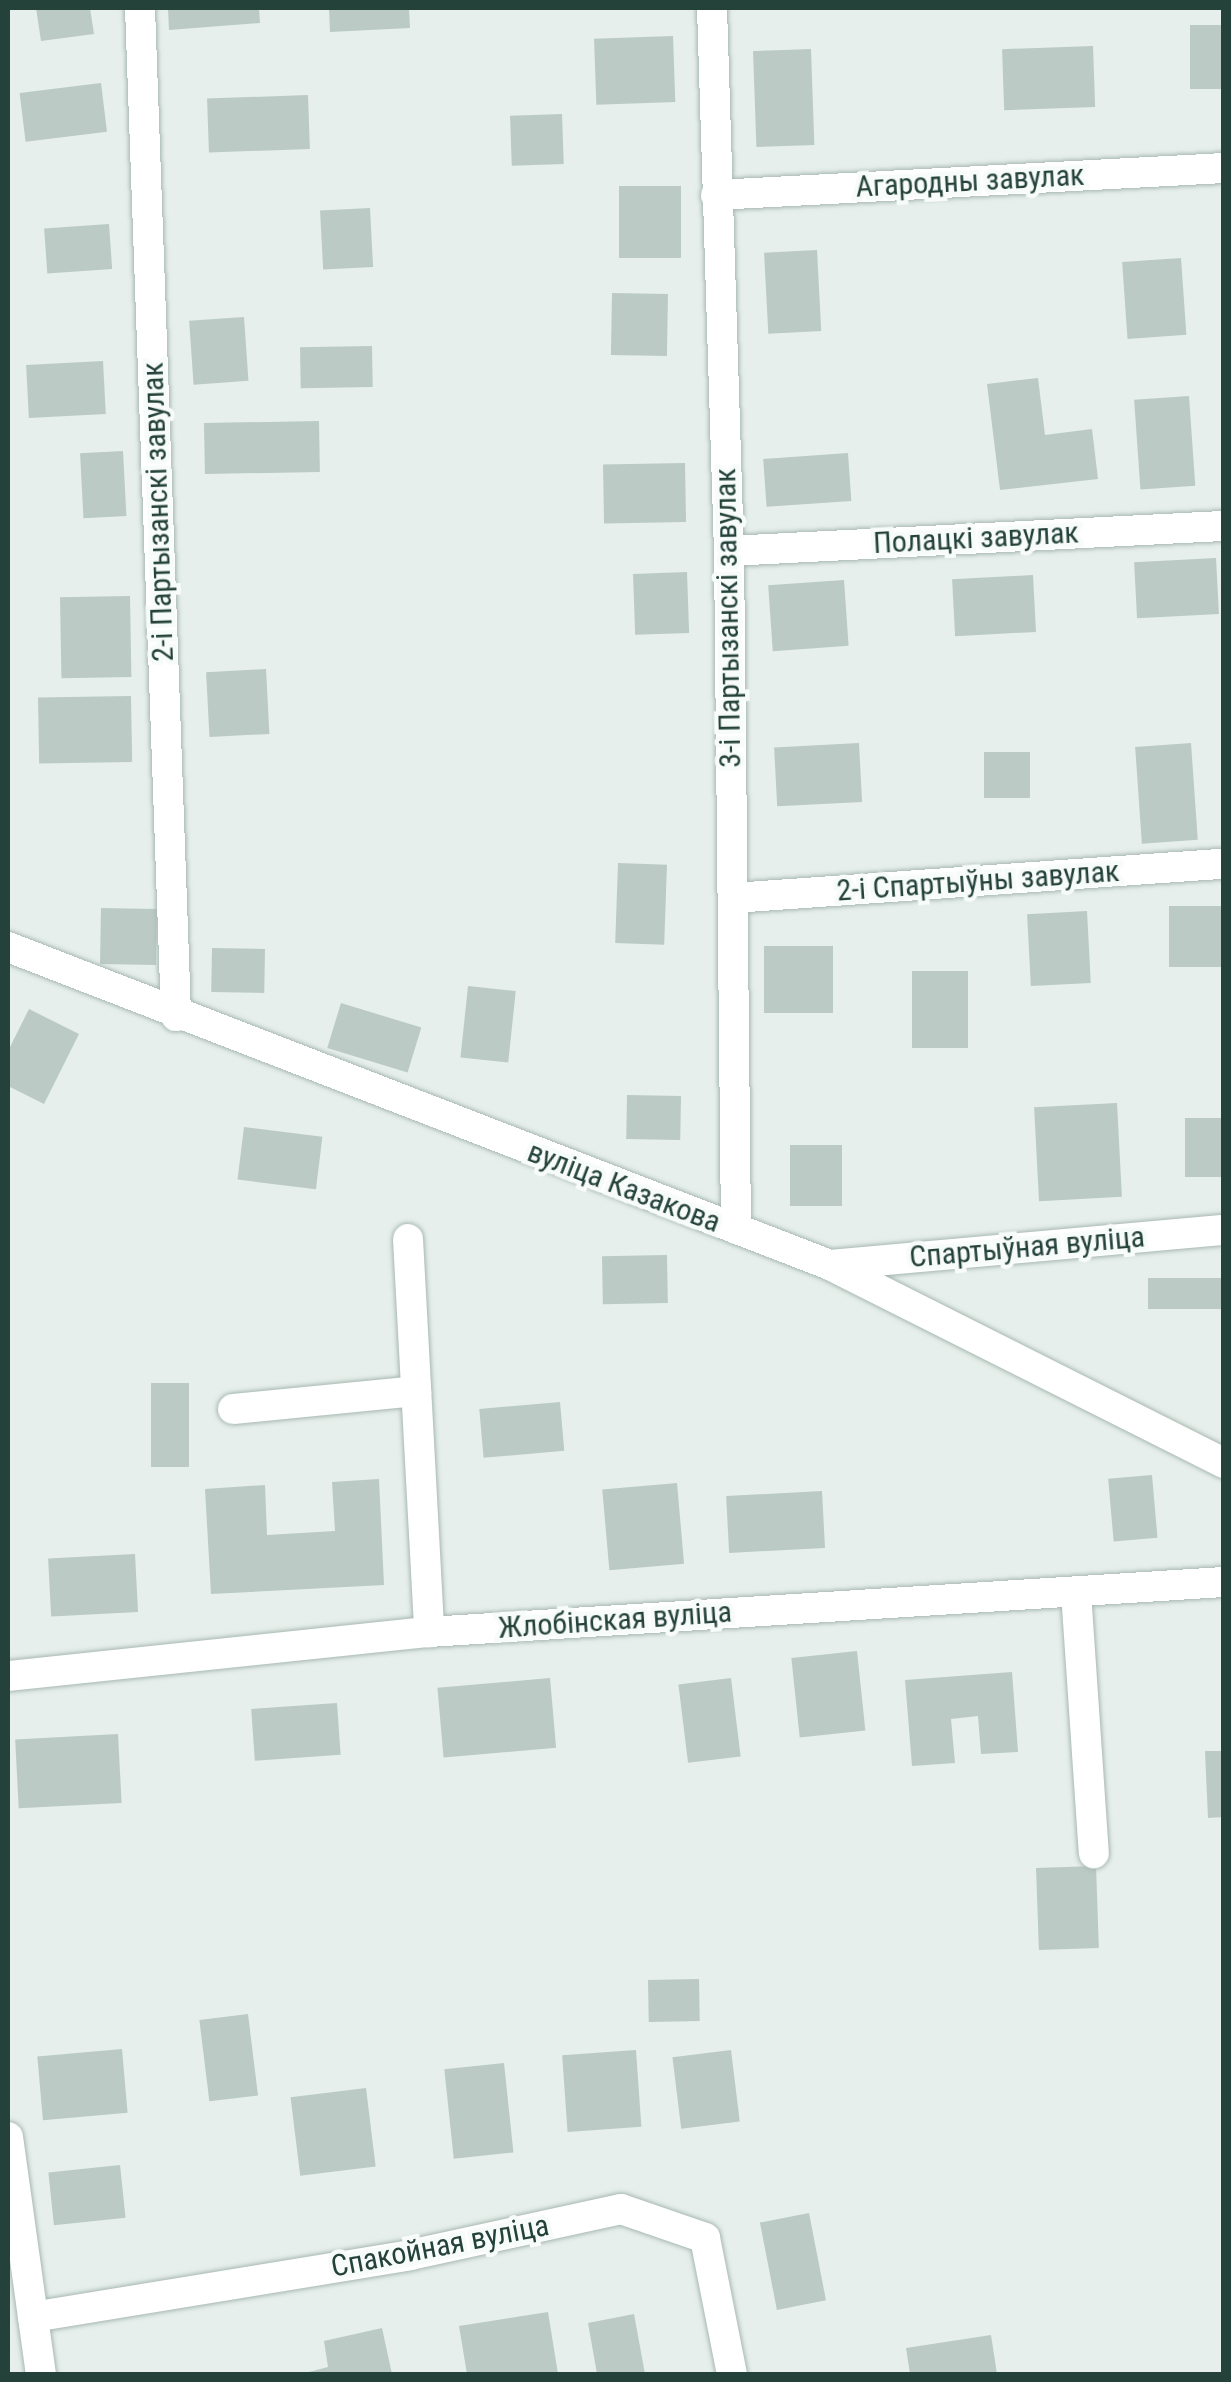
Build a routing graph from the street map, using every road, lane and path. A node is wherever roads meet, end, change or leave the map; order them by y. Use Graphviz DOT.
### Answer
graph roads {
  1 [pos="140,8"];
  2 [pos="712,8"];
  3 [pos="1224,168"];
  4 [pos="716,194"];
  5 [pos="1224,526"];
  6 [pos="729,551"];
  7 [pos="1224,864"];
  8 [pos="733,898"];
  9 [pos="8,947"];
  10 [pos="176,1016"];
  11 [pos="736,1229"];
  12 [pos="1224,1230"];
  13 [pos="408,1239"];
  14 [pos="830,1264"];
  15 [pos="416,1391"];
  16 [pos="232,1409"];
  17 [pos="1224,1463"];
  18 [pos="1224,1582"];
  19 [pos="1076,1592"];
  20 [pos="430,1632"];
  21 [pos="8,1676"];
  22 [pos="1094,1852"];
  23 [pos="8,2138"];
  24 [pos="33,2317"];
  25 [pos="42,2374"];
  26 [pos="732,2374"];
  1 -- 10 [label="street, 2-і Партызанскі завулак"];
  2 -- 4 [label="street, 3-і Партызанскі завулак"];
  3 -- 4 [label="street, Агародны завулак"];
  4 -- 6 [label="street, 3-і Партызанскі завулак"];
  5 -- 6 [label="street, Полацкі завулак"];
  6 -- 8 [label="street, 3-і Партызанскі завулак"];
  7 -- 8 [label="street, 2-і Спартыўны завулак"];
  8 -- 11 [label="street, 3-і Партызанскі завулак"];
  9 -- 10 [label="street, вуліца Казакова"];
  10 -- 11 [label="street, вуліца Казакова"];
  11 -- 14 [label="street, вуліца Казакова"];
  12 -- 14 [label="street, Спартыўная вуліца"];
  13 -- 15 [label="street"];
  14 -- 17 [label="street, вуліца Казакова"];
  15 -- 16 [label="street"];
  15 -- 20 [label="street"];
  18 -- 19 [label="street, Жлобінская вуліца"];
  19 -- 20 [label="street, Жлобінская вуліца"];
  19 -- 22 [label="street"];
  20 -- 21 [label="street, Жлобінская вуліца"];
  23 -- 24 [label="street"];
  24 -- 25 [label="street"];
  24 -- 26 [label="street, Спакойная вуліца"];
}
